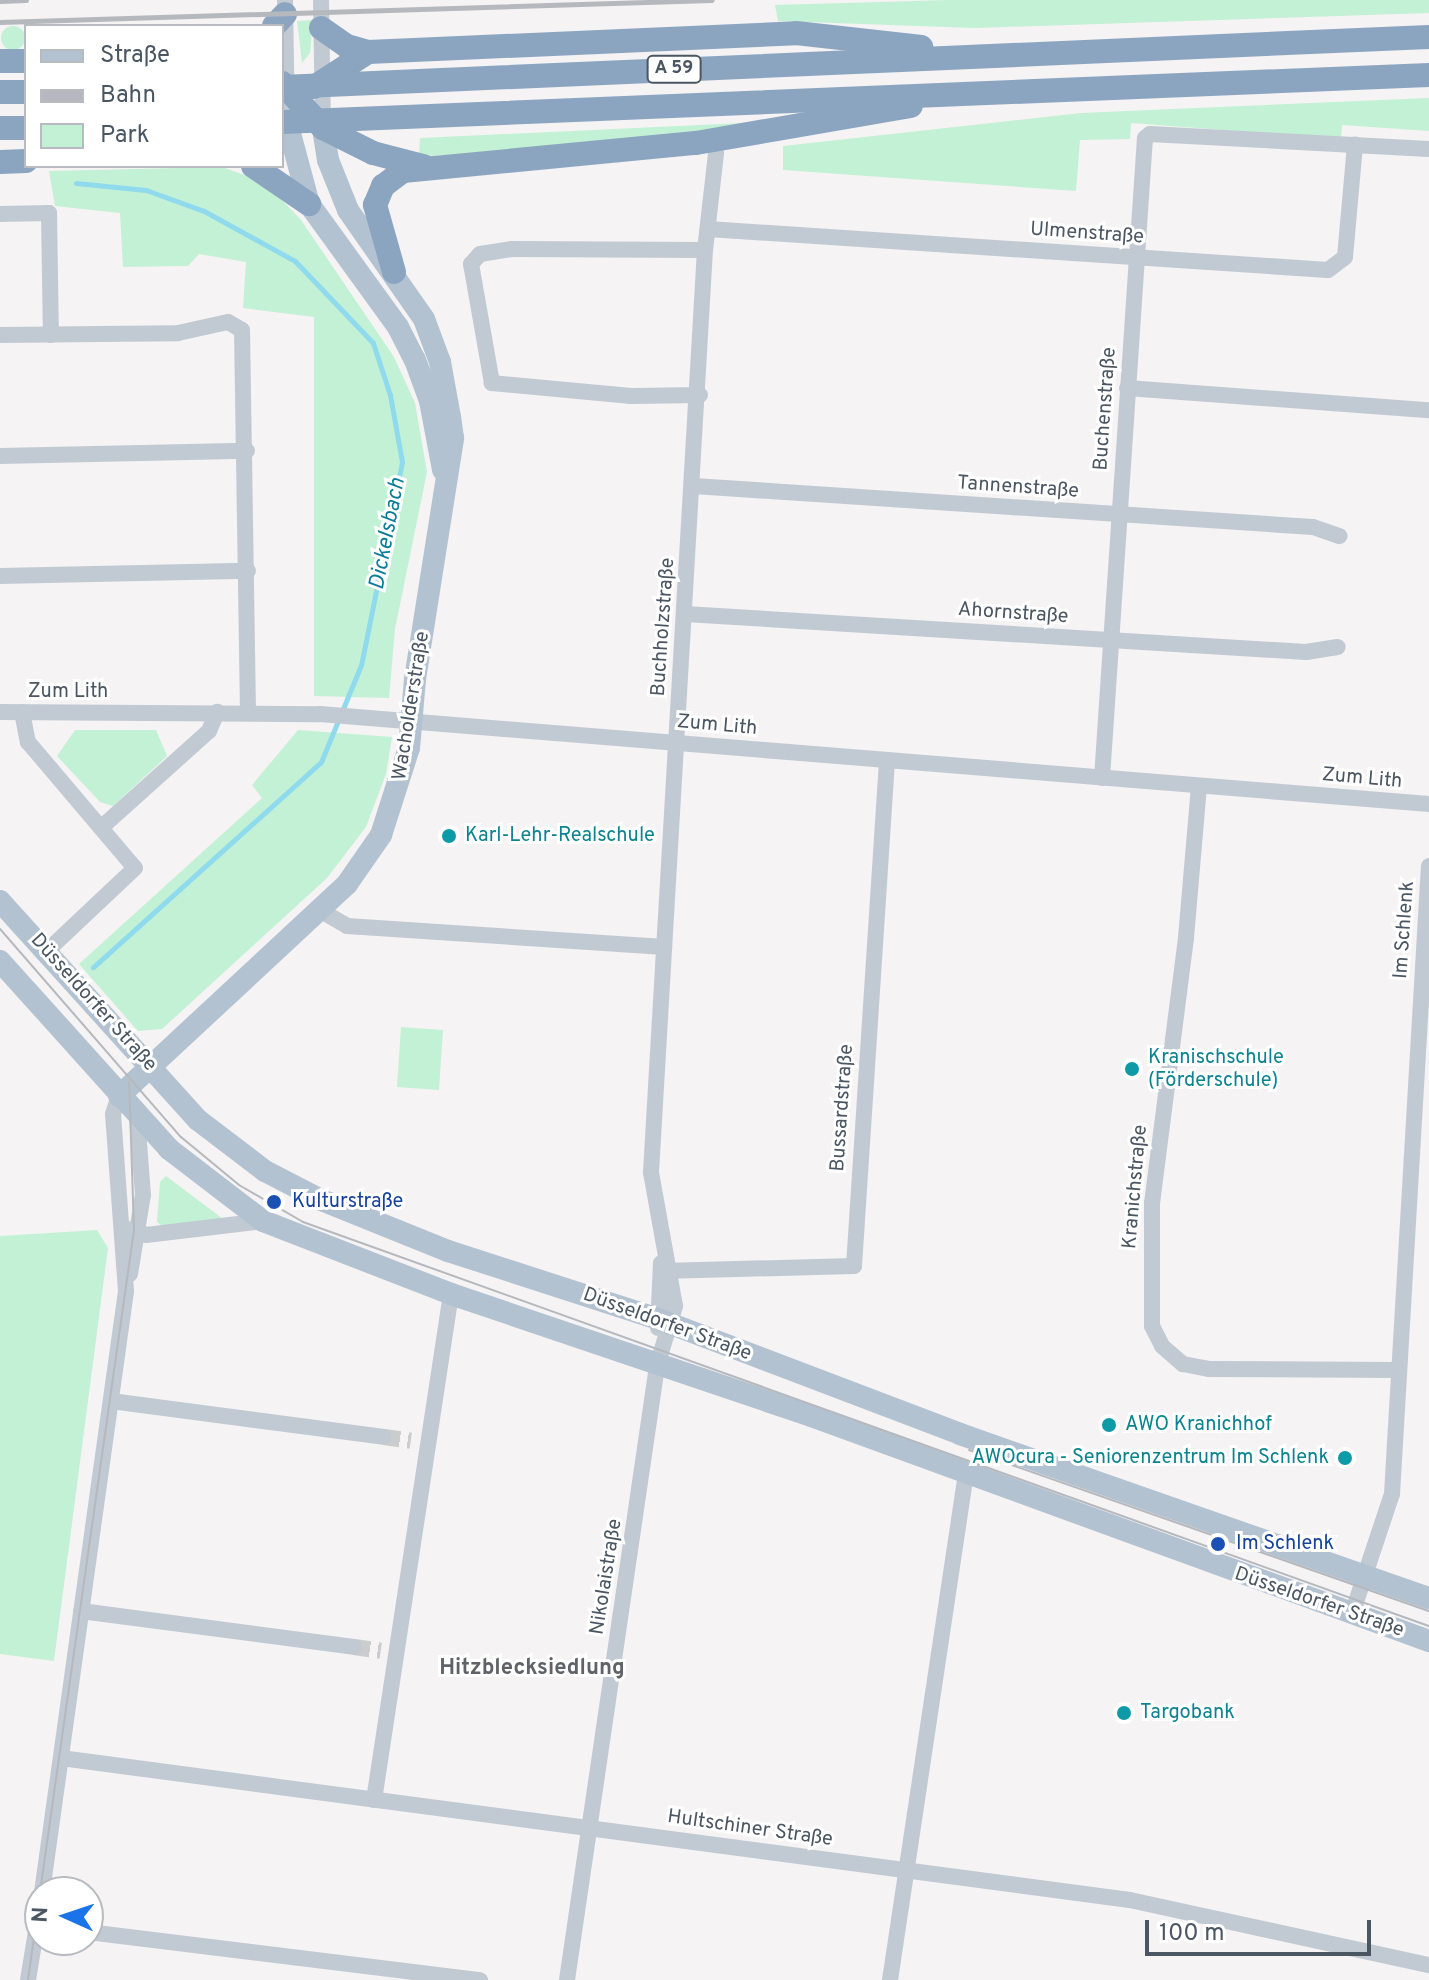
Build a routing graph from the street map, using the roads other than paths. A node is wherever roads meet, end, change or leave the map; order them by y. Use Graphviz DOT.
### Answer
graph roads {
  1 [pos="321,0"];
  2 [pos="321,28"];
  3 [pos="1429,37"];
  4 [pos="368,52"];
  5 [pos="959,55"];
  6 [pos="0,61"];
  7 [pos="24,61"];
  8 [pos="1429,75"];
  9 [pos="320,80"];
  10 [pos="284,84"];
  11 [pos="0,92"];
  12 [pos="24,92"];
  13 [pos="960,93"];
  14 [pos="284,95"];
  15 [pos="288,118"];
  16 [pos="0,128"];
  17 [pos="24,128"];
  18 [pos="323,128"];
  19 [pos="1355,144"];
  20 [pos="706,148"];
  21 [pos="1429,149"];
  22 [pos="24,161"];
  23 [pos="0,162"];
  24 [pos="426,166"];
  25 [pos="256,168"];
  26 [pos="309,204"];
  27 [pos="0,214"];
  28 [pos="708,229"];
  29 [pos="705,250"];
  30 [pos="1136,258"];
  31 [pos="394,272"];
  32 [pos="0,335"];
  33 [pos="51,335"];
  34 [pos="1127,388"];
  35 [pos="700,395"];
  36 [pos="1429,410"];
  37 [pos="247,451"];
  38 [pos="0,456"];
  39 [pos="446,486"];
  40 [pos="694,486"];
  41 [pos="1119,514"];
  42 [pos="1339,536"];
  43 [pos="248,571"];
  44 [pos="0,576"];
  45 [pos="685,614"];
  46 [pos="1111,640"];
  47 [pos="1338,647"];
  48 [pos="248,711"];
  49 [pos="0,712"];
  50 [pos="22,712"];
  51 [pos="217,712"];
  52 [pos="412,721"];
  53 [pos="676,742"];
  54 [pos="887,761"];
  55 [pos="1102,778"];
  56 [pos="1199,786"];
  57 [pos="1429,804"];
  58 [pos="103,826"];
  59 [pos="1429,866"];
  60 [pos="0,901"];
  61 [pos="323,912"];
  62 [pos="664,947"];
  63 [pos="47,951"];
  64 [pos="0,961"];
  65 [pos="151,1067"];
  66 [pos="119,1096"];
  67 [pos="137,1117"];
  68 [pos="121,1220"];
  69 [pos="263,1221"];
  70 [pos="140,1235"];
  71 [pos="666,1270"];
  72 [pos="126,1286"];
  73 [pos="451,1294"];
  74 [pos="666,1322"];
  75 [pos="657,1366"];
  76 [pos="1399,1370"];
  77 [pos="111,1401"];
  78 [pos="384,1437"];
  79 [pos="411,1441"];
  80 [pos="430,1443"];
  81 [pos="966,1473"];
  82 [pos="1367,1574"];
  83 [pos="1429,1598"];
  84 [pos="81,1611"];
  85 [pos="1352,1614"];
  86 [pos="1429,1641"];
  87 [pos="354,1647"];
  88 [pos="61,1758"];
  89 [pos="374,1800"];
  90 [pos="589,1827"];
  91 [pos="904,1870"];
  92 [pos="44,1876"];
  93 [pos="104,1934"];
  94 [pos="33,1956"];
  95 [pos="1429,1965"];
  96 [pos="28,1980"];
  97 [pos="480,1980"];
  98 [pos="567,1980"];
  99 [pos="890,1980"];
  1 -- 2 [label="street, Wacholderstraße"];
  2 -- 4 [label="highway"];
  2 -- 9 [label="street, Wacholderstraße"];
  3 -- 5 [label="highway, A 59"];
  4 -- 5 [label="highway"];
  4 -- 9 [label="highway"];
  5 -- 10 [label="highway, A 59"];
  6 -- 7 [label="highway"];
  8 -- 13 [label="highway, A 59"];
  9 -- 15 [label="highway"];
  9 -- 18 [label="street, Wacholderstraße"];
  11 -- 12 [label="highway"];
  13 -- 15 [label="highway, A 59"];
  13 -- 20 [label="highway, A 59"];
  14 -- 15 [label="highway"];
  15 -- 18 [label="highway"];
  15 -- 26 [label="main road, Wacholderstraße"];
  16 -- 17 [label="highway"];
  18 -- 24 [label="highway"];
  18 -- 31 [label="main road, Wacholderstraße"];
  19 -- 21 [label="street"];
  19 -- 30 [label="street, Ulmenstraße"];
  19 -- 30 [label="street, Buchenstraße"];
  20 -- 24 [label="highway"];
  20 -- 28 [label="street, Buchholzstraße"];
  22 -- 23 [label="highway"];
  24 -- 31 [label="highway"];
  25 -- 26 [label="highway"];
  26 -- 39 [label="main road, Wacholderstraße"];
  27 -- 33 [label="street"];
  28 -- 29 [label="street, Buchholzstraße"];
  28 -- 30 [label="street, Ulmenstraße"];
  29 -- 35 [label="street, Buchholzstraße"];
  29 -- 35 [label="street"];
  30 -- 34 [label="street, Buchenstraße"];
  31 -- 39 [label="main road, Wacholderstraße"];
  32 -- 33 [label="street"];
  33 -- 37 [label="street"];
  34 -- 36 [label="street"];
  34 -- 41 [label="street, Buchenstraße"];
  35 -- 40 [label="street, Buchholzstraße"];
  37 -- 38 [label="street"];
  37 -- 43 [label="street"];
  39 -- 52 [label="main road, Wacholderstraße"];
  40 -- 41 [label="street, Tannenstraße"];
  40 -- 45 [label="street, Buchholzstraße"];
  41 -- 42 [label="street, Tannenstraße"];
  41 -- 46 [label="street, Buchenstraße"];
  43 -- 44 [label="street"];
  43 -- 48 [label="street"];
  45 -- 46 [label="street, Ahornstraße"];
  45 -- 53 [label="street, Buchholzstraße"];
  46 -- 47 [label="street, Ahornstraße"];
  46 -- 55 [label="street, Buchenstraße"];
  48 -- 51 [label="street, Zum Lith"];
  48 -- 52 [label="street, Zum Lith"];
  49 -- 50 [label="street, Zum Lith"];
  50 -- 51 [label="street, Zum Lith"];
  50 -- 58 [label="street"];
  51 -- 58 [label="street"];
  52 -- 53 [label="street, Zum Lith"];
  52 -- 61 [label="main road, Wacholderstraße"];
  53 -- 54 [label="street, Zum Lith"];
  53 -- 62 [label="street, Buchholzstraße"];
  54 -- 55 [label="street, Zum Lith"];
  54 -- 71 [label="street, Bussardstraße"];
  55 -- 56 [label="street, Zum Lith"];
  56 -- 57 [label="street, Zum Lith"];
  56 -- 76 [label="street, Kranichstraße"];
  58 -- 63 [label="street"];
  59 -- 76 [label="street, Im Schlenk"];
  60 -- 63 [label="main road, Düsseldorfer Straße"];
  61 -- 62 [label="street"];
  61 -- 65 [label="main road, Wacholderstraße"];
  62 -- 71 [label="street, Buchholzstraße"];
  63 -- 65 [label="main road, Düsseldorfer Straße"];
  64 -- 66 [label="main road, Düsseldorfer Straße"];
  65 -- 66 [label="main road, Wacholderstraße"];
  65 -- 67 [label="main road"];
  65 -- 74 [label="main road, Düsseldorfer Straße"];
  66 -- 67 [label="main road, Düsseldorfer Straße"];
  66 -- 68 [label="street"];
  67 -- 69 [label="main road, Düsseldorfer Straße"];
  67 -- 70 [label="street"];
  68 -- 70 [label="street"];
  68 -- 72 [label="street"];
  69 -- 70 [label="street, Düsseldorfer Straße"];
  69 -- 73 [label="main road, Düsseldorfer Straße"];
  70 -- 72 [label="street"];
  71 -- 74 [label="street, Buchholzstraße"];
  72 -- 77 [label="street"];
  73 -- 75 [label="main road, Düsseldorfer Straße"];
  73 -- 80 [label="street"];
  74 -- 75 [label="street, Nikolaistraße"];
  74 -- 82 [label="main road, Düsseldorfer Straße"];
  75 -- 81 [label="main road, Düsseldorfer Straße"];
  75 -- 90 [label="street, Nikolaistraße"];
  76 -- 82 [label="street, Im Schlenk"];
  77 -- 78 [label="street"];
  77 -- 84 [label="street"];
  79 -- 80 [label="street"];
  80 -- 89 [label="street"];
  81 -- 85 [label="main road, Düsseldorfer Straße"];
  81 -- 91 [label="street"];
  82 -- 83 [label="main road, Düsseldorfer Straße"];
  82 -- 85 [label="street, Im Schlenk"];
  84 -- 87 [label="street"];
  84 -- 88 [label="street"];
  85 -- 86 [label="main road, Düsseldorfer Straße"];
  88 -- 89 [label="street, Hultschiner Straße"];
  88 -- 92 [label="street"];
  89 -- 90 [label="street, Hultschiner Straße"];
  90 -- 91 [label="street, Hultschiner Straße"];
  90 -- 98 [label="street, Nikolaistraße"];
  91 -- 95 [label="street, Hultschiner Straße"];
  91 -- 99 [label="street"];
  93 -- 97 [label="street"];
  94 -- 96 [label="street"];
}
